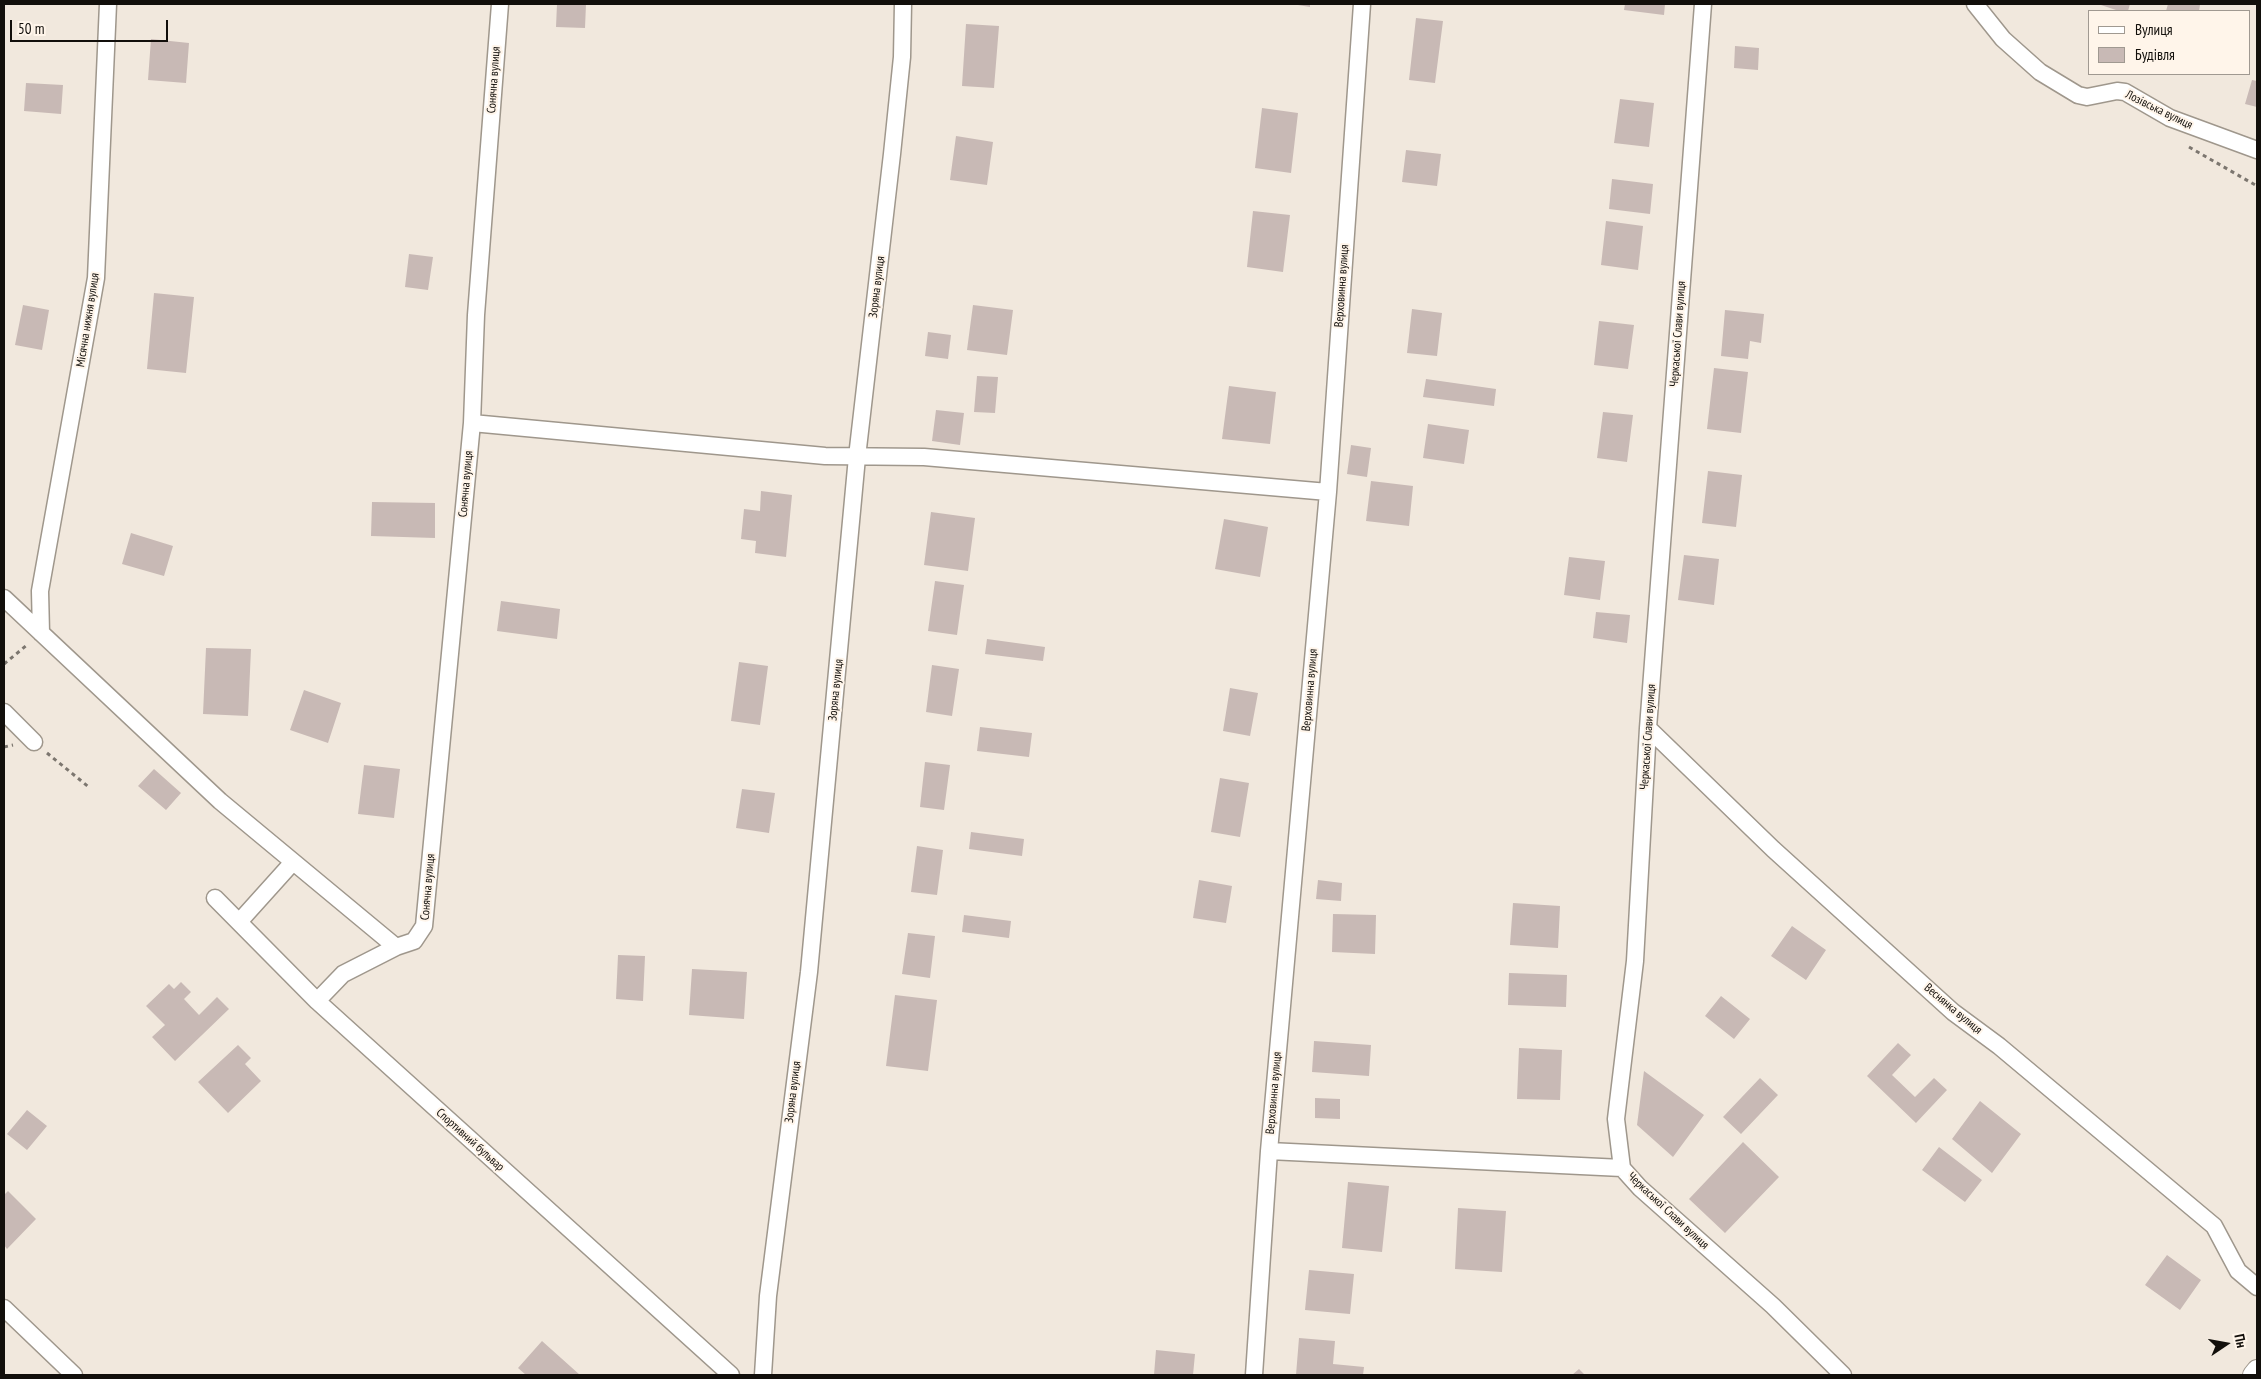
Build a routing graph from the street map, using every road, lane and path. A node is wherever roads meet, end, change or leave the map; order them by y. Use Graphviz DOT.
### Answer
graph roads {
  1 [pos="108,4"];
  2 [pos="500,4"];
  3 [pos="903,4"];
  4 [pos="1362,4"];
  5 [pos="1703,4"];
  6 [pos="1975,4"];
  7 [pos="2257,150"];
  8 [pos="472,423"];
  9 [pos="857,457"];
  10 [pos="1328,492"];
  11 [pos="4,598"];
  12 [pos="41,633"];
  13 [pos="4,664"];
  14 [pos="4,712"];
  15 [pos="1648,728"];
  16 [pos="34,742"];
  17 [pos="90,788"];
  18 [pos="293,862"];
  19 [pos="214,898"];
  20 [pos="239,922"];
  21 [pos="396,947"];
  22 [pos="317,1002"];
  23 [pos="1269,1151"];
  24 [pos="1622,1168"];
  25 [pos="2257,1287"];
  26 [pos="4,1308"];
  27 [pos="2257,1370"];
  28 [pos="74,1375"];
  29 [pos="730,1375"];
  30 [pos="763,1375"];
  31 [pos="1254,1375"];
  32 [pos="1843,1375"];
  33 [pos="2253,1375"];
  1 -- 12 [label="street, Місячна нижня вулиця"];
  2 -- 8 [label="street, Сонячна вулиця"];
  3 -- 9 [label="street, Зоряна вулиця"];
  4 -- 10 [label="street, Верховинна вулиця"];
  5 -- 15 [label="street, Черкаської Слави вулиця"];
  6 -- 7 [label="street, Лозівська вулиця"];
  8 -- 9 [label="street"];
  8 -- 21 [label="street, Сонячна вулиця"];
  9 -- 10 [label="street"];
  9 -- 30 [label="street, Зоряна вулиця"];
  10 -- 23 [label="street, Верховинна вулиця"];
  11 -- 12 [label="street"];
  12 -- 13 [label="path"];
  12 -- 18 [label="street"];
  14 -- 16 [label="street"];
  15 -- 24 [label="street, Черкаської Слави вулиця"];
  15 -- 25 [label="street, Веснянка вулиця"];
  16 -- 17 [label="path"];
  18 -- 20 [label="street"];
  18 -- 21 [label="street"];
  19 -- 20 [label="street, Спортивний бульвар"];
  20 -- 22 [label="street, Спортивний бульвар"];
  21 -- 22 [label="street, Сонячна вулиця"];
  22 -- 29 [label="street, Спортивний бульвар"];
  23 -- 24 [label="street"];
  23 -- 31 [label="street, Верховинна вулиця"];
  24 -- 32 [label="street, Черкаської Слави вулиця"];
  26 -- 28 [label="street"];
  27 -- 33 [label="street"];
}
